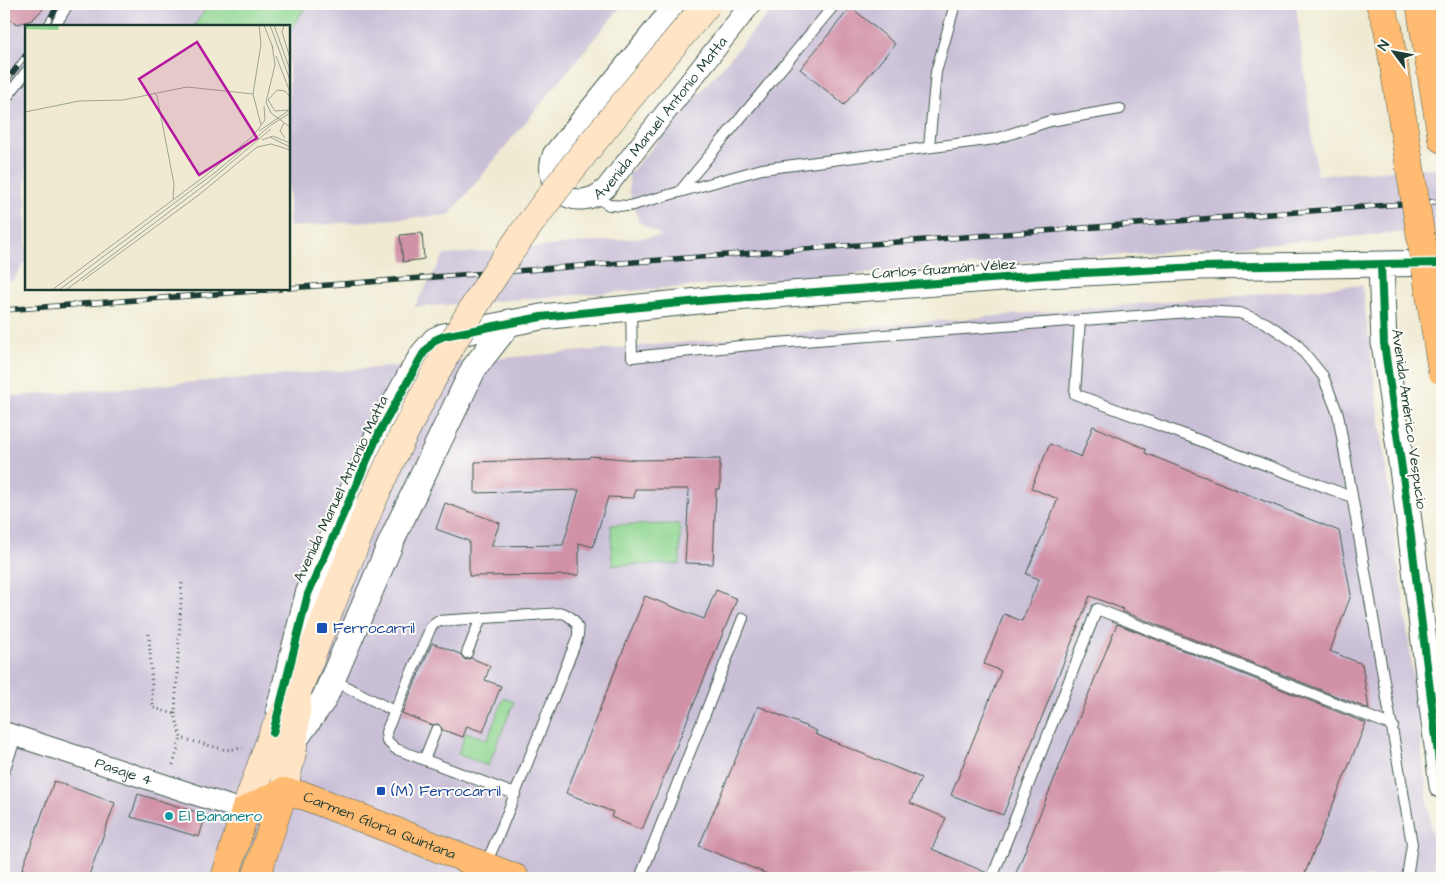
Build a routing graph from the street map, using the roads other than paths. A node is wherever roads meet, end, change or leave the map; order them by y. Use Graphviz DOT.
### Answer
graph roads {
  1 [pos="68,4"];
  2 [pos="675,4"];
  3 [pos="708,4"];
  4 [pos="752,4"];
  5 [pos="834,4"];
  6 [pos="955,4"];
  7 [pos="1420,4"];
  8 [pos="1385,12"];
  9 [pos="56,25"];
  10 [pos="25,73"];
  11 [pos="4,101"];
  12 [pos="1120,109"];
  13 [pos="1442,139"];
  14 [pos="928,147"];
  15 [pos="681,190"];
  16 [pos="596,197"];
  17 [pos="1442,263"];
  18 [pos="1381,266"];
  19 [pos="631,308"];
  20 [pos="1080,320"];
  21 [pos="510,322"];
  22 [pos="1442,371"];
  23 [pos="1352,497"];
  24 [pos="481,618"];
  25 [pos="743,618"];
  26 [pos="467,652"];
  27 [pos="332,679"];
  28 [pos="394,711"];
  29 [pos="1393,726"];
  30 [pos="436,730"];
  31 [pos="10,734"];
  32 [pos="278,740"];
  33 [pos="424,760"];
  34 [pos="4,771"];
  35 [pos="1442,786"];
  36 [pos="283,792"];
  37 [pos="515,794"];
  38 [pos="245,810"];
  39 [pos="484,866"];
  40 [pos="226,878"];
  41 [pos="256,878"];
  42 [pos="515,878"];
  43 [pos="640,878"];
  44 [pos="992,878"];
  45 [pos="1407,878"];
  1 -- 9 [label="lane"];
  2 -- 16 [label="street, Avenida Manuel Antonio Matta"];
  3 -- 32 [label="main road, Avenida Manuel Antonio Matta, bridge"];
  4 -- 16 [label="street, Avenida Manuel Antonio Matta"];
  5 -- 15 [label="lane"];
  6 -- 14 [label="lane"];
  7 -- 13 [label="main road"];
  8 -- 22 [label="main road, bridge"];
  10 -- 11 [label="lane"];
  12 -- 14 [label="lane"];
  14 -- 15 [label="lane"];
  15 -- 16 [label="lane"];
  17 -- 18 [label="street"];
  18 -- 19 [label="street, Carlos Guzmán Vélez"];
  18 -- 35 [label="street, Avenida Américo Vespucio"];
  19 -- 20 [label="lane"];
  19 -- 21 [label="street, Carlos Guzmán Vélez"];
  20 -- 23 [label="lane"];
  20 -- 23 [label="lane"];
  21 -- 27 [label="street, Avenida Manuel Antonio Matta"];
  21 -- 32 [label="street, Avenida Manuel Antonio Matta"];
  23 -- 29 [label="lane"];
  24 -- 26 [label="lane"];
  24 -- 28 [label="lane"];
  24 -- 37 [label="lane"];
  25 -- 43 [label="lane"];
  27 -- 28 [label="lane"];
  27 -- 32 [label="street, Avenida Manuel Antonio Matta"];
  28 -- 33 [label="lane"];
  29 -- 44 [label="lane"];
  29 -- 45 [label="lane"];
  30 -- 33 [label="lane"];
  31 -- 34 [label="lane"];
  31 -- 38 [label="street, Pasaje 4"];
  32 -- 36 [label="main road, Avenida Manuel Antonio Matta"];
  32 -- 38 [label="main road, Avenida Manuel Antonio Matta"];
  33 -- 37 [label="lane"];
  36 -- 38 [label="main road, Carmen Gloria Quintana"];
  36 -- 39 [label="main road, Carmen Gloria Quintana"];
  36 -- 41 [label="main road, Avenida Manuel Antonio Matta"];
  37 -- 39 [label="lane"];
  38 -- 40 [label="main road, Avenida Manuel Antonio Matta"];
  39 -- 42 [label="main road, Carmen Gloria Quintana"];
}
